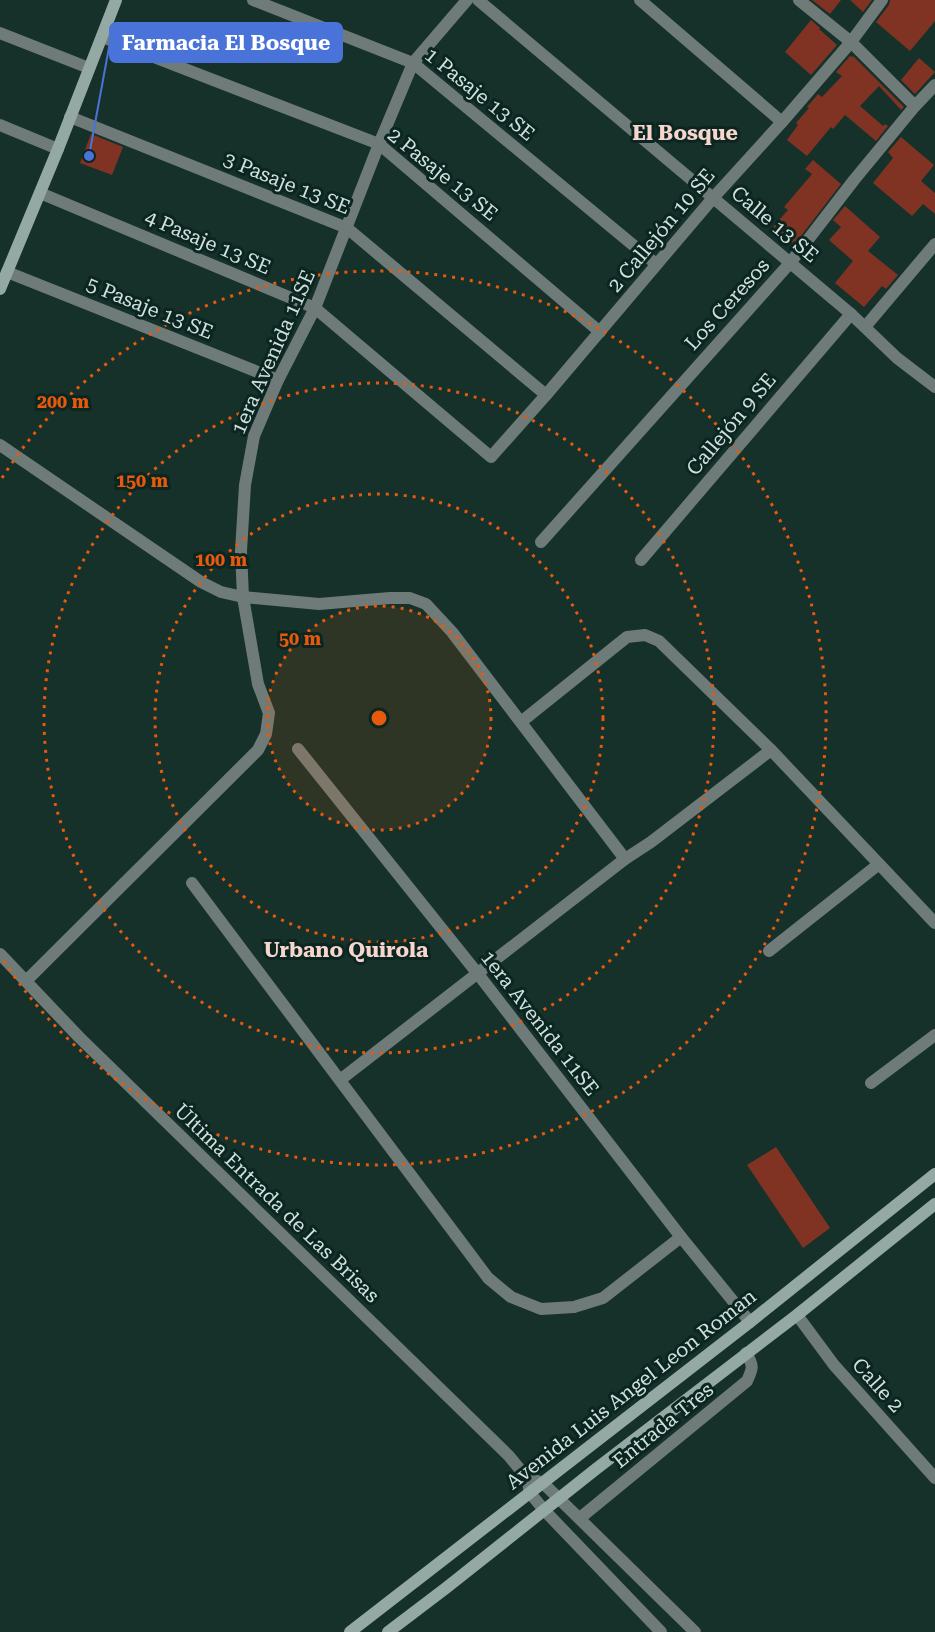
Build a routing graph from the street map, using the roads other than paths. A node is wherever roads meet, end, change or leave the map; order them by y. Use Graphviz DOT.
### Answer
graph roads {
  1 [pos="116,0"];
  2 [pos="253,0"];
  3 [pos="467,0"];
  4 [pos="478,0"];
  5 [pos="640,0"];
  6 [pos="799,0"];
  7 [pos="882,0"];
  8 [pos="282,5"];
  9 [pos="0,33"];
  10 [pos="102,37"];
  11 [pos="851,42"];
  12 [pos="413,63"];
  13 [pos="89,68"];
  14 [pos="935,85"];
  15 [pos="915,106"];
  16 [pos="70,117"];
  17 [pos="782,122"];
  18 [pos="0,125"];
  19 [pos="379,144"];
  20 [pos="58,149"];
  21 [pos="40,193"];
  22 [pos="713,198"];
  23 [pos="347,228"];
  24 [pos="935,244"];
  25 [pos="930,259"];
  26 [pos="790,263"];
  27 [pos="656,264"];
  28 [pos="7,272"];
  29 [pos="0,289"];
  30 [pos="315,308"];
  31 [pos="851,314"];
  32 [pos="865,327"];
  33 [pos="600,332"];
  34 [pos="278,380"];
  35 [pos="935,387"];
  36 [pos="546,395"];
  37 [pos="0,446"];
  38 [pos="490,457"];
  39 [pos="541,542"];
  40 [pos="641,560"];
  41 [pos="243,597"];
  42 [pos="521,722"];
  43 [pos="298,748"];
  44 [pos="771,750"];
  45 [pos="625,859"];
  46 [pos="879,864"];
  47 [pos="192,883"];
  48 [pos="935,923"];
  49 [pos="769,951"];
  50 [pos="0,954"];
  51 [pos="478,974"];
  52 [pos="26,981"];
  53 [pos="935,1035"];
  54 [pos="340,1080"];
  55 [pos="871,1083"];
  56 [pos="935,1174"];
  57 [pos="935,1204"];
  58 [pos="681,1237"];
  59 [pos="796,1315"];
  60 [pos="750,1322"];
  61 [pos="746,1353"];
  62 [pos="527,1478"];
  63 [pos="935,1478"];
  64 [pos="543,1483"];
  65 [pos="530,1493"];
  66 [pos="558,1499"];
  67 [pos="544,1510"];
  68 [pos="580,1518"];
  69 [pos="350,1632"];
  70 [pos="388,1632"];
  71 [pos="662,1632"];
  72 [pos="695,1632"];
  1 -- 10 [label="main road"];
  2 -- 8 [label="street, 1 Pasaje 13 SE"];
  3 -- 12 [label="street, 1era Avenida 11SE"];
  4 -- 22 [label="street, Calle 13 SE"];
  5 -- 17 [label="street"];
  6 -- 11 [label="street"];
  7 -- 11 [label="street, 2 Callejón 10 SE"];
  8 -- 12 [label="street, 1 Pasaje 13 SE"];
  9 -- 13 [label="street"];
  10 -- 13 [label="main road"];
  10 -- 19 [label="street, 2 Pasaje 13 SE"];
  11 -- 15 [label="street"];
  11 -- 17 [label="street, 2 Callejón 10 SE"];
  12 -- 19 [label="street, 1era Avenida 11SE"];
  12 -- 27 [label="street, 1 Pasaje 13 SE"];
  13 -- 16 [label="main road"];
  14 -- 15 [label="street, Los Ceresos"];
  15 -- 26 [label="street, Los Ceresos"];
  16 -- 20 [label="main road"];
  16 -- 23 [label="street, 3 Pasaje 13 SE"];
  17 -- 22 [label="street, 2 Callejón 10 SE"];
  18 -- 20 [label="street"];
  19 -- 23 [label="street, 1era Avenida 11SE"];
  19 -- 33 [label="street, 2 Pasaje 13 SE"];
  20 -- 21 [label="main road"];
  21 -- 28 [label="main road"];
  21 -- 30 [label="street, 4 Pasaje 13 SE"];
  22 -- 26 [label="street, Calle 13 SE"];
  22 -- 27 [label="street, 2 Callejón 10 SE"];
  23 -- 30 [label="street, 1era Avenida 11SE"];
  23 -- 36 [label="street, 3 Pasaje 13 SE"];
  24 -- 25 [label="street"];
  25 -- 32 [label="street"];
  26 -- 31 [label="street, Calle 13 SE"];
  26 -- 39 [label="street, Los Ceresos"];
  27 -- 33 [label="street, 2 Callejón 10 SE"];
  28 -- 29 [label="main road"];
  28 -- 34 [label="street, 5 Pasaje 13 SE"];
  30 -- 34 [label="street, 1era Avenida 11SE"];
  30 -- 38 [label="street, 4 Pasaje 13 SE"];
  31 -- 32 [label="street, Calle 13 SE"];
  31 -- 40 [label="street, Callejón 9 SE"];
  32 -- 35 [label="street, Calle 13 SE"];
  33 -- 36 [label="street, 2 Callejón 10 SE"];
  34 -- 41 [label="street, 1era Avenida 11SE"];
  36 -- 38 [label="street, 2 Callejón 10 SE"];
  37 -- 41 [label="street"];
  41 -- 42 [label="street"];
  41 -- 52 [label="street, 1era Avenida 11SE"];
  42 -- 44 [label="street"];
  42 -- 45 [label="street"];
  43 -- 51 [label="street, 1era Avenida 11SE"];
  44 -- 45 [label="street"];
  44 -- 46 [label="street"];
  45 -- 51 [label="street"];
  46 -- 48 [label="street"];
  46 -- 49 [label="street"];
  47 -- 54 [label="street"];
  50 -- 52 [label="street, Última Entrada de Las Brisas"];
  51 -- 54 [label="street"];
  51 -- 58 [label="street, 1era Avenida 11SE"];
  52 -- 62 [label="street, Última Entrada de Las Brisas"];
  53 -- 55 [label="street"];
  54 -- 58 [label="street"];
  56 -- 60 [label="main road, Avenida Luis Angel Leon Roman"];
  57 -- 59 [label="main road, Avenida Luis Angel Leon Roman"];
  58 -- 60 [label="street, 1era Avenida 11SE"];
  59 -- 61 [label="main road, Avenida Luis Angel Leon Roman"];
  59 -- 63 [label="street, Calle 2"];
  60 -- 64 [label="main road, Avenida Luis Angel Leon Roman"];
  61 -- 66 [label="main road, Avenida Luis Angel Leon Roman"];
  61 -- 68 [label="street, Entrada Tres"];
  62 -- 64 [label="street"];
  62 -- 65 [label="street, Última Entrada de Las Brisas"];
  64 -- 65 [label="main road, Avenida Luis Angel Leon Roman"];
  64 -- 66 [label="street"];
  65 -- 67 [label="street, Última Entrada de Las Brisas"];
  65 -- 69 [label="main road, Avenida Luis Angel Leon Roman"];
  66 -- 67 [label="main road, Avenida Luis Angel Leon Roman"];
  66 -- 68 [label="street"];
  67 -- 70 [label="main road, Avenida Luis Angel Leon Roman"];
  67 -- 71 [label="street, Última Entrada de Las Brisas"];
  68 -- 72 [label="street"];
}
